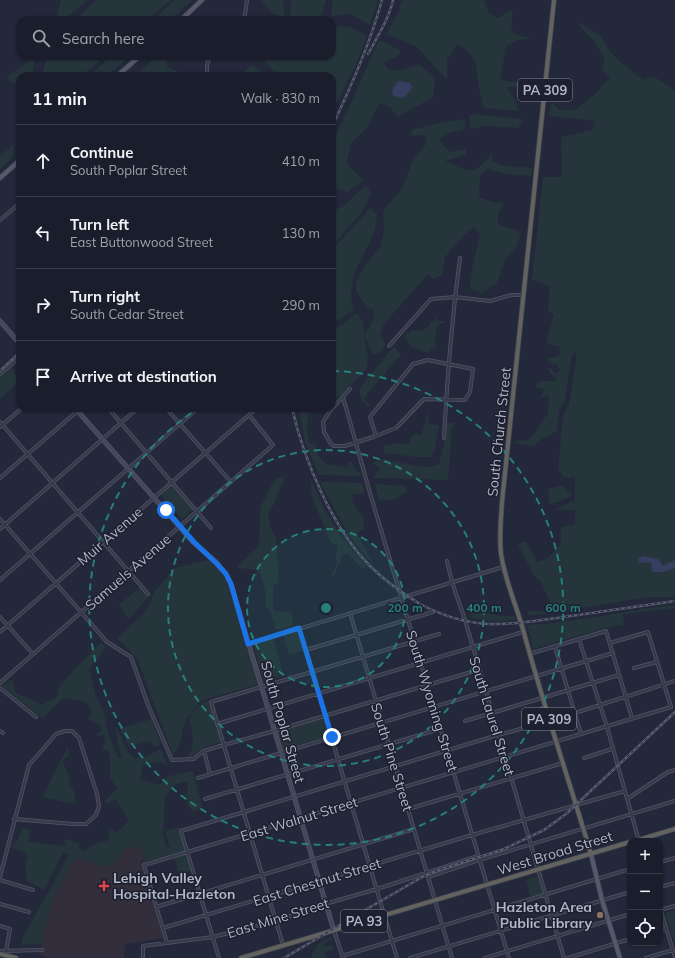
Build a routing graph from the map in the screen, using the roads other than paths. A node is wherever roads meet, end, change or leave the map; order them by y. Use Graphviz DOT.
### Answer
graph roads {
  1 [pos="202,0"];
  2 [pos="247,0"];
  3 [pos="554,0"];
  4 [pos="184,16"];
  5 [pos="244,16"];
  6 [pos="135,60"];
  7 [pos="209,60"];
  8 [pos="122,72"];
  9 [pos="207,72"];
  10 [pos="16,164"];
  11 [pos="0,178"];
  12 [pos="16,206"];
  13 [pos="0,220"];
  14 [pos="460,258"];
  15 [pos="524,295"];
  16 [pos="455,297"];
  17 [pos="0,321"];
  18 [pos="16,339"];
  19 [pos="388,346"];
  20 [pos="16,360"];
  21 [pos="449,364"];
  22 [pos="0,374"];
  23 [pos="350,389"];
  24 [pos="343,397"];
  25 [pos="445,400"];
  26 [pos="336,404"];
  27 [pos="17,412"];
  28 [pos="75,412"];
  29 [pos="80,412"];
  30 [pos="111,412"];
  31 [pos="133,412"];
  32 [pos="170,412"];
  33 [pos="194,412"];
  34 [pos="252,412"];
  35 [pos="329,412"];
  36 [pos="249,415"];
  37 [pos="0,422"];
  38 [pos="121,423"];
  39 [pos="180,424"];
  40 [pos="1,426"];
  41 [pos="376,436"];
  42 [pos="444,438"];
  43 [pos="103,439"];
  44 [pos="357,442"];
  45 [pos="146,453"];
  46 [pos="205,453"];
  47 [pos="28,455"];
  48 [pos="128,468"];
  49 [pos="0,478"];
  50 [pos="172,482"];
  51 [pos="231,482"];
  52 [pos="52,483"];
  53 [pos="154,497"];
  54 [pos="78,512"];
  55 [pos="197,512"];
  56 [pos="0,519"];
  57 [pos="5,524"];
  58 [pos="180,526"];
  59 [pos="0,528"];
  60 [pos="211,528"];
  61 [pos="103,542"];
  62 [pos="30,554"];
  63 [pos="448,561"];
  64 [pos="504,567"];
  65 [pos="129,571"];
  66 [pos="0,580"];
  67 [pos="452,582"];
  68 [pos="56,584"];
  69 [pos="148,594"];
  70 [pos="401,598"];
  71 [pos="81,612"];
  72 [pos="433,612"];
  73 [pos="350,613"];
  74 [pos="0,617"];
  75 [pos="408,620"];
  76 [pos="8,626"];
  77 [pos="299,628"];
  78 [pos="0,632"];
  79 [pos="524,632"];
  80 [pos="439,634"];
  81 [pos="356,635"];
  82 [pos="579,639"];
  83 [pos="414,641"];
  84 [pos="610,643"];
  85 [pos="248,644"];
  86 [pos="555,647"];
  87 [pos="472,648"];
  88 [pos="306,650"];
  89 [pos="613,653"];
  90 [pos="33,654"];
  91 [pos="529,654"];
  92 [pos="363,657"];
  93 [pos="586,661"];
  94 [pos="657,662"];
  95 [pos="421,663"];
  96 [pos="561,668"];
  97 [pos="634,668"];
  98 [pos="478,670"];
  99 [pos="312,672"];
  100 [pos="620,675"];
  101 [pos="535,676"];
  102 [pos="369,679"];
  103 [pos="675,681"];
  104 [pos="0,683"];
  105 [pos="592,683"];
  106 [pos="428,685"];
  107 [pos="664,685"];
  108 [pos="261,687"];
  109 [pos="0,688"];
  110 [pos="568,690"];
  111 [pos="485,691"];
  112 [pos="319,694"];
  113 [pos="626,697"];
  114 [pos="542,698"];
  115 [pos="376,701"];
  116 [pos="600,705"];
  117 [pos="434,707"];
  118 [pos="268,709"];
  119 [pos="491,713"];
  120 [pos="574,713"];
  121 [pos="326,716"];
  122 [pos="36,717"];
  123 [pos="632,718"];
  124 [pos="465,721"];
  125 [pos="550,721"];
  126 [pos="382,722"];
  127 [pos="218,724"];
  128 [pos="607,727"];
  129 [pos="440,728"];
  130 [pos="0,731"];
  131 [pos="274,731"];
  132 [pos="4,733"];
  133 [pos="581,734"];
  134 [pos="498,735"];
  135 [pos="332,737"];
  136 [pos="557,741"];
  137 [pos="389,744"];
  138 [pos="224,745"];
  139 [pos="612,749"];
  140 [pos="204,751"];
  141 [pos="447,751"];
  142 [pos="281,753"];
  143 [pos="504,757"];
  144 [pos="584,758"];
  145 [pos="338,759"];
  146 [pos="563,762"];
  147 [pos="395,766"];
  148 [pos="230,768"];
  149 [pos="675,770"];
  150 [pos="453,772"];
  151 [pos="210,774"];
  152 [pos="287,775"];
  153 [pos="198,778"];
  154 [pos="511,778"];
  155 [pos="345,782"];
  156 [pos="402,788"];
  157 [pos="237,790"];
  158 [pos="625,791"];
  159 [pos="460,794"];
  160 [pos="294,797"];
  161 [pos="627,799"];
  162 [pos="205,800"];
  163 [pos="675,801"];
  164 [pos="351,803"];
  165 [pos="577,805"];
  166 [pos="408,809"];
  167 [pos="244,812"];
  168 [pos="632,814"];
  169 [pos="300,818"];
  170 [pos="14,819"];
  171 [pos="523,821"];
  172 [pos="583,828"];
  173 [pos="675,829"];
  174 [pos="414,830"];
  175 [pos="250,833"];
  176 [pos="472,835"];
  177 [pos="637,838"];
  178 [pos="647,838"];
  179 [pos="627,843"];
  180 [pos="530,844"];
  181 [pos="364,845"];
  182 [pos="420,851"];
  183 [pos="188,852"];
  184 [pos="591,854"];
  185 [pos="478,856"];
  186 [pos="675,858"];
  187 [pos="312,860"];
  188 [pos="480,860"];
  189 [pos="663,861"];
  190 [pos="370,866"];
  191 [pos="538,870"];
  192 [pos="627,870"];
  193 [pos="427,872"];
  194 [pos="262,875"];
  195 [pos="0,877"];
  196 [pos="428,877"];
  197 [pos="597,879"];
  198 [pos="0,880"];
  199 [pos="319,881"];
  200 [pos="675,883"];
  201 [pos="487,885"];
  202 [pos="663,886"];
  203 [pos="377,889"];
  204 [pos="33,890"];
  205 [pos="627,893"];
  206 [pos="200,894"];
  207 [pos="545,895"];
  208 [pos="269,896"];
  209 [pos="602,900"];
  210 [pos="436,901"];
  211 [pos="0,904"];
  212 [pos="326,904"];
  213 [pos="675,906"];
  214 [pos="156,907"];
  215 [pos="663,908"];
  216 [pos="494,910"];
  217 [pos="660,910"];
  218 [pos="29,912"];
  219 [pos="206,915"];
  220 [pos="385,915"];
  221 [pos="552,915"];
  222 [pos="627,915"];
  223 [pos="276,921"];
  224 [pos="609,921"];
  225 [pos="0,926"];
  226 [pos="443,926"];
  227 [pos="163,928"];
  228 [pos="666,928"];
  229 [pos="663,929"];
  230 [pos="334,930"];
  231 [pos="501,931"];
  232 [pos="558,936"];
  233 [pos="213,937"];
  234 [pos="627,940"];
  235 [pos="392,941"];
  236 [pos="167,942"];
  237 [pos="616,944"];
  238 [pos="284,946"];
  239 [pos="449,946"];
  240 [pos="6,950"];
  241 [pos="42,950"];
  242 [pos="673,950"];
  243 [pos="0,951"];
  244 [pos="507,951"];
  245 [pos="0,954"];
  246 [pos="343,957"];
  247 [pos="675,957"];
  248 [pos="16,958"];
  249 [pos="143,958"];
  250 [pos="219,958"];
  251 [pos="241,958"];
  252 [pos="397,958"];
  253 [pos="410,958"];
  254 [pos="452,958"];
  255 [pos="485,958"];
  256 [pos="509,958"];
  257 [pos="564,958"];
  258 [pos="568,958"];
  259 [pos="620,958"];
  260 [pos="646,958"];
  1 -- 4 [label="main road"];
  2 -- 5 [label="street"];
  3 -- 15 [label="highway, South Church Street / PA 309"];
  6 -- 8 [label="main road"];
  7 -- 9 [label="street"];
  10 -- 11 [label="main road"];
  12 -- 13 [label="street"];
  14 -- 16 [label="street"];
  15 -- 16 [label="street"];
  15 -- 64 [label="highway, South Church Street / PA 309"];
  16 -- 19 [label="street"];
  16 -- 21 [label="street"];
  17 -- 18 [label="main road"];
  20 -- 22 [label="street"];
  21 -- 25 [label="street"];
  21 -- 25 [label="street"];
  21 -- 41 [label="street"];
  23 -- 24 [label="street"];
  24 -- 26 [label="street"];
  24 -- 44 [label="street, South Wyoming Street"];
  25 -- 41 [label="street"];
  25 -- 42 [label="street"];
  27 -- 40 [label="street"];
  28 -- 47 [label="street"];
  29 -- 43 [label="main road, South Poplar Street"];
  30 -- 38 [label="street"];
  31 -- 38 [label="street"];
  32 -- 39 [label="street"];
  33 -- 39 [label="street"];
  34 -- 36 [label="street, Muir Avenue"];
  35 -- 44 [label="street"];
  36 -- 46 [label="street, Muir Avenue"];
  36 -- 51 [label="street, Samuels Avenue"];
  37 -- 40 [label="street"];
  38 -- 43 [label="street"];
  38 -- 45 [label="street"];
  39 -- 45 [label="street"];
  39 -- 46 [label="street"];
  40 -- 47 [label="street"];
  41 -- 44 [label="street"];
  43 -- 48 [label="main road, South Poplar Street"];
  43 -- 52 [label="street"];
  44 -- 70 [label="street, South Wyoming Street"];
  45 -- 48 [label="street"];
  45 -- 50 [label="street"];
  46 -- 50 [label="street, Muir Avenue"];
  46 -- 51 [label="street"];
  47 -- 49 [label="street"];
  47 -- 52 [label="street"];
  48 -- 53 [label="main road, South Poplar Street"];
  48 -- 54 [label="street"];
  50 -- 53 [label="street, Muir Avenue"];
  50 -- 55 [label="street"];
  51 -- 55 [label="street, Samuels Avenue"];
  52 -- 54 [label="street"];
  52 -- 57 [label="street"];
  53 -- 58 [label="main road, South Poplar Street"];
  53 -- 61 [label="street, Muir Avenue"];
  54 -- 61 [label="street"];
  54 -- 62 [label="street"];
  55 -- 58 [label="street, Samuels Avenue"];
  55 -- 60 [label="street"];
  56 -- 57 [label="street"];
  57 -- 59 [label="street"];
  57 -- 62 [label="street"];
  58 -- 65 [label="street, Samuels Avenue"];
  58 -- 85 [label="main road, South Poplar Street"];
  61 -- 65 [label="street"];
  61 -- 68 [label="street, Muir Avenue"];
  62 -- 66 [label="street"];
  62 -- 68 [label="street"];
  63 -- 67 [label="street, South Laurel Street"];
  64 -- 67 [label="street"];
  64 -- 79 [label="highway, South Church Street / PA 309"];
  65 -- 69 [label="street"];
  65 -- 71 [label="street, Samuels Avenue"];
  67 -- 70 [label="street"];
  67 -- 87 [label="street, South Laurel Street"];
  68 -- 71 [label="street"];
  68 -- 76 [label="street, Muir Avenue"];
  70 -- 73 [label="street"];
  70 -- 75 [label="street, South Wyoming Street"];
  71 -- 90 [label="street, Samuels Avenue"];
  71 -- 140 [label="street"];
  72 -- 75 [label="street"];
  73 -- 77 [label="street"];
  73 -- 81 [label="street, South Pine Street"];
  74 -- 76 [label="street"];
  75 -- 81 [label="street"];
  75 -- 83 [label="street, South Wyoming Street"];
  76 -- 78 [label="street, Muir Avenue"];
  76 -- 90 [label="street"];
  77 -- 85 [label="street"];
  77 -- 88 [label="street"];
  79 -- 87 [label="street"];
  79 -- 91 [label="highway, South Church Street / PA 309"];
  80 -- 83 [label="street"];
  81 -- 88 [label="street"];
  81 -- 92 [label="street, South Pine Street"];
  82 -- 84 [label="street"];
  82 -- 86 [label="street"];
  82 -- 93 [label="street"];
  83 -- 92 [label="street"];
  83 -- 95 [label="street, South Wyoming Street"];
  84 -- 89 [label="street"];
  84 -- 94 [label="street"];
  85 -- 108 [label="main road, South Poplar Street"];
  86 -- 91 [label="street"];
  86 -- 96 [label="street"];
  87 -- 95 [label="street"];
  87 -- 98 [label="street, South Laurel Street"];
  88 -- 99 [label="street"];
  89 -- 93 [label="street"];
  89 -- 100 [label="street"];
  90 -- 104 [label="street, Samuels Avenue"];
  91 -- 101 [label="highway, South Church Street / PA 309"];
  92 -- 99 [label="street"];
  92 -- 102 [label="street, South Pine Street"];
  93 -- 96 [label="street"];
  93 -- 105 [label="street"];
  94 -- 97 [label="street"];
  94 -- 107 [label="street"];
  95 -- 102 [label="street"];
  95 -- 106 [label="street, South Wyoming Street"];
  96 -- 101 [label="street"];
  96 -- 110 [label="street"];
  98 -- 106 [label="street"];
  98 -- 111 [label="street, South Laurel Street"];
  99 -- 108 [label="street"];
  99 -- 112 [label="street"];
  100 -- 105 [label="street"];
  100 -- 113 [label="street"];
  101 -- 111 [label="street"];
  101 -- 114 [label="highway, South Church Street / PA 309"];
  102 -- 112 [label="street"];
  102 -- 115 [label="street, South Pine Street"];
  103 -- 107 [label="street"];
  105 -- 110 [label="street"];
  105 -- 116 [label="street"];
  106 -- 115 [label="street"];
  106 -- 117 [label="street, South Wyoming Street"];
  107 -- 113 [label="street"];
  107 -- 123 [label="street, East Walnut Street"];
  108 -- 118 [label="main road, South Poplar Street"];
  108 -- 127 [label="street"];
  109 -- 122 [label="street"];
  110 -- 114 [label="street"];
  110 -- 120 [label="street"];
  111 -- 117 [label="street"];
  111 -- 119 [label="street, South Laurel Street"];
  112 -- 118 [label="street"];
  112 -- 121 [label="street"];
  113 -- 116 [label="street"];
  113 -- 123 [label="street"];
  114 -- 119 [label="street"];
  114 -- 125 [label="highway, South Church Street / PA 309"];
  115 -- 121 [label="street"];
  115 -- 126 [label="street, South Pine Street"];
  116 -- 120 [label="street"];
  116 -- 128 [label="street"];
  117 -- 126 [label="street"];
  117 -- 129 [label="street, South Wyoming Street"];
  118 -- 127 [label="street"];
  118 -- 131 [label="main road, South Poplar Street"];
  119 -- 124 [label="street"];
  119 -- 134 [label="street, South Laurel Street"];
  120 -- 125 [label="street"];
  120 -- 133 [label="street"];
  121 -- 131 [label="street"];
  121 -- 135 [label="street"];
  123 -- 128 [label="street, East Walnut Street"];
  125 -- 134 [label="street"];
  125 -- 136 [label="highway, South Church Street / PA 309"];
  126 -- 135 [label="street"];
  126 -- 137 [label="street, South Pine Street"];
  127 -- 138 [label="street"];
  128 -- 133 [label="street, East Walnut Street"];
  128 -- 139 [label="street"];
  129 -- 137 [label="street"];
  129 -- 141 [label="street, South Wyoming Street"];
  130 -- 132 [label="street"];
  131 -- 138 [label="street"];
  131 -- 142 [label="main road, South Poplar Street"];
  133 -- 136 [label="street, East Walnut Street"];
  134 -- 141 [label="street"];
  134 -- 143 [label="street, South Laurel Street"];
  135 -- 142 [label="street"];
  135 -- 145 [label="street"];
  136 -- 143 [label="street, East Walnut Street"];
  136 -- 146 [label="highway, South Church Street / PA 309"];
  137 -- 145 [label="street"];
  137 -- 147 [label="street, South Pine Street"];
  138 -- 140 [label="street"];
  138 -- 148 [label="street"];
  139 -- 144 [label="street"];
  139 -- 158 [label="street"];
  140 -- 151 [label="street"];
  141 -- 147 [label="street"];
  141 -- 150 [label="street, South Wyoming Street"];
  142 -- 148 [label="street"];
  142 -- 152 [label="main road, South Poplar Street"];
  143 -- 150 [label="street, East Walnut Street"];
  143 -- 154 [label="street, South Laurel Street"];
  145 -- 152 [label="street"];
  145 -- 155 [label="street"];
  146 -- 154 [label="street"];
  146 -- 165 [label="highway, South Church Street / PA 309"];
  147 -- 155 [label="street"];
  147 -- 156 [label="street, South Pine Street"];
  148 -- 151 [label="street"];
  148 -- 157 [label="street"];
  149 -- 161 [label="street"];
  150 -- 156 [label="street, East Walnut Street"];
  150 -- 159 [label="street, South Wyoming Street"];
  151 -- 153 [label="street"];
  152 -- 157 [label="street"];
  152 -- 160 [label="main road, South Poplar Street"];
  154 -- 159 [label="street"];
  154 -- 171 [label="street, South Laurel Street"];
  155 -- 160 [label="street"];
  155 -- 164 [label="street"];
  156 -- 164 [label="street, East Walnut Street"];
  156 -- 166 [label="street, South Pine Street"];
  157 -- 162 [label="street"];
  157 -- 167 [label="street"];
  158 -- 161 [label="street"];
  158 -- 165 [label="street, East Chestnut Street"];
  159 -- 166 [label="street"];
  159 -- 176 [label="street, South Wyoming Street"];
  160 -- 167 [label="street"];
  160 -- 169 [label="main road, South Poplar Street"];
  161 -- 168 [label="street"];
  163 -- 168 [label="street"];
  164 -- 169 [label="street, East Walnut Street"];
  164 -- 181 [label="street"];
  165 -- 171 [label="street, East Chestnut Street"];
  165 -- 172 [label="highway, South Church Street / PA 309"];
  166 -- 174 [label="street, South Pine Street"];
  167 -- 175 [label="street"];
  167 -- 183 [label="street"];
  168 -- 172 [label="street"];
  168 -- 177 [label="street"];
  169 -- 175 [label="street, East Walnut Street"];
  169 -- 187 [label="main road, South Poplar Street"];
  170 -- 170 [label="street"];
  170 -- 195 [label="street"];
  171 -- 176 [label="street, East Chestnut Street"];
  171 -- 180 [label="street, South Laurel Street"];
  172 -- 180 [label="street"];
  172 -- 184 [label="highway, South Church Street / PA 309"];
  173 -- 178 [label="highway"];
  174 -- 181 [label="street"];
  174 -- 182 [label="street, South Pine Street"];
  175 -- 183 [label="street, East Walnut Street"];
  175 -- 194 [label="street"];
  176 -- 182 [label="street, East Chestnut Street"];
  176 -- 185 [label="street, South Wyoming Street"];
  179 -- 184 [label="highway, West Broad Street / PA 93"];
  180 -- 188 [label="street"];
  180 -- 191 [label="street, South Laurel Street"];
  181 -- 187 [label="street"];
  181 -- 190 [label="street"];
  182 -- 190 [label="street, East Chestnut Street"];
  182 -- 193 [label="street, South Pine Street"];
  183 -- 206 [label="street"];
  183 -- 214 [label="street, East Walnut Street"];
  184 -- 191 [label="highway, West Broad Street / PA 93"];
  184 -- 197 [label="main road, PA 309"];
  185 -- 188 [label="street, South Wyoming Street"];
  185 -- 193 [label="street, East Mine Street"];
  186 -- 189 [label="street"];
  187 -- 194 [label="street"];
  187 -- 199 [label="main road, South Poplar Street"];
  188 -- 196 [label="street"];
  188 -- 201 [label="street, South Wyoming Street"];
  190 -- 199 [label="street, East Chestnut Street"];
  190 -- 203 [label="street"];
  191 -- 201 [label="highway, West Broad Street / PA 93"];
  191 -- 207 [label="street, South Laurel Street"];
  192 -- 197 [label="street"];
  193 -- 196 [label="street, South Pine Street"];
  193 -- 203 [label="street, East Mine Street"];
  194 -- 206 [label="street"];
  194 -- 208 [label="street"];
  196 -- 210 [label="street, South Pine Street"];
  197 -- 207 [label="street"];
  197 -- 209 [label="main road, PA 309"];
  198 -- 204 [label="street"];
  199 -- 208 [label="street, East Chestnut Street"];
  199 -- 212 [label="main road, South Poplar Street"];
  200 -- 202 [label="street"];
  201 -- 210 [label="highway, PA 93"];
  201 -- 216 [label="street, South Wyoming Street"];
  203 -- 212 [label="street, East Mine Street"];
  203 -- 220 [label="street"];
  205 -- 209 [label="street"];
  206 -- 214 [label="street"];
  206 -- 219 [label="street"];
  207 -- 216 [label="street"];
  207 -- 221 [label="street, South Laurel Street"];
  208 -- 219 [label="street, East Chestnut Street"];
  208 -- 223 [label="street"];
  209 -- 221 [label="street"];
  209 -- 224 [label="main road, PA 309"];
  210 -- 220 [label="highway, PA 93"];
  210 -- 226 [label="street, South Pine Street"];
  211 -- 218 [label="street"];
  212 -- 223 [label="street, East Mine Street"];
  212 -- 230 [label="main road, South Poplar Street"];
  213 -- 215 [label="street"];
  214 -- 227 [label="street"];
  216 -- 226 [label="street"];
  216 -- 231 [label="street, South Wyoming Street"];
  217 -- 228 [label="street"];
  219 -- 227 [label="street, East Chestnut Street"];
  219 -- 233 [label="street"];
  220 -- 230 [label="highway, PA 93"];
  220 -- 235 [label="street"];
  221 -- 231 [label="street"];
  221 -- 232 [label="street, South Laurel Street"];
  222 -- 224 [label="street"];
  223 -- 233 [label="street, East Mine Street"];
  223 -- 238 [label="street"];
  224 -- 232 [label="street"];
  224 -- 237 [label="main road, PA 309"];
  225 -- 240 [label="street"];
  226 -- 235 [label="street"];
  226 -- 239 [label="street, South Pine Street"];
  227 -- 236 [label="street"];
  228 -- 229 [label="street"];
  228 -- 242 [label="street"];
  230 -- 238 [label="highway, PA 93"];
  230 -- 246 [label="street"];
  231 -- 239 [label="street"];
  231 -- 244 [label="street, South Wyoming Street"];
  232 -- 244 [label="street"];
  232 -- 257 [label="street, South Laurel Street"];
  233 -- 236 [label="street, East Mine Street"];
  233 -- 250 [label="street"];
  234 -- 237 [label="street"];
  235 -- 246 [label="street"];
  235 -- 252 [label="street"];
  236 -- 249 [label="street, East Mine Street"];
  237 -- 258 [label="street"];
  237 -- 259 [label="main road, PA 309"];
  238 -- 251 [label="highway, PA 93"];
  239 -- 253 [label="street"];
  239 -- 254 [label="street, South Pine Street"];
  240 -- 241 [label="street"];
  240 -- 243 [label="street"];
  242 -- 247 [label="street"];
  242 -- 260 [label="street"];
  244 -- 255 [label="street"];
  244 -- 256 [label="street, South Wyoming Street"];
  245 -- 248 [label="highway"];
}
